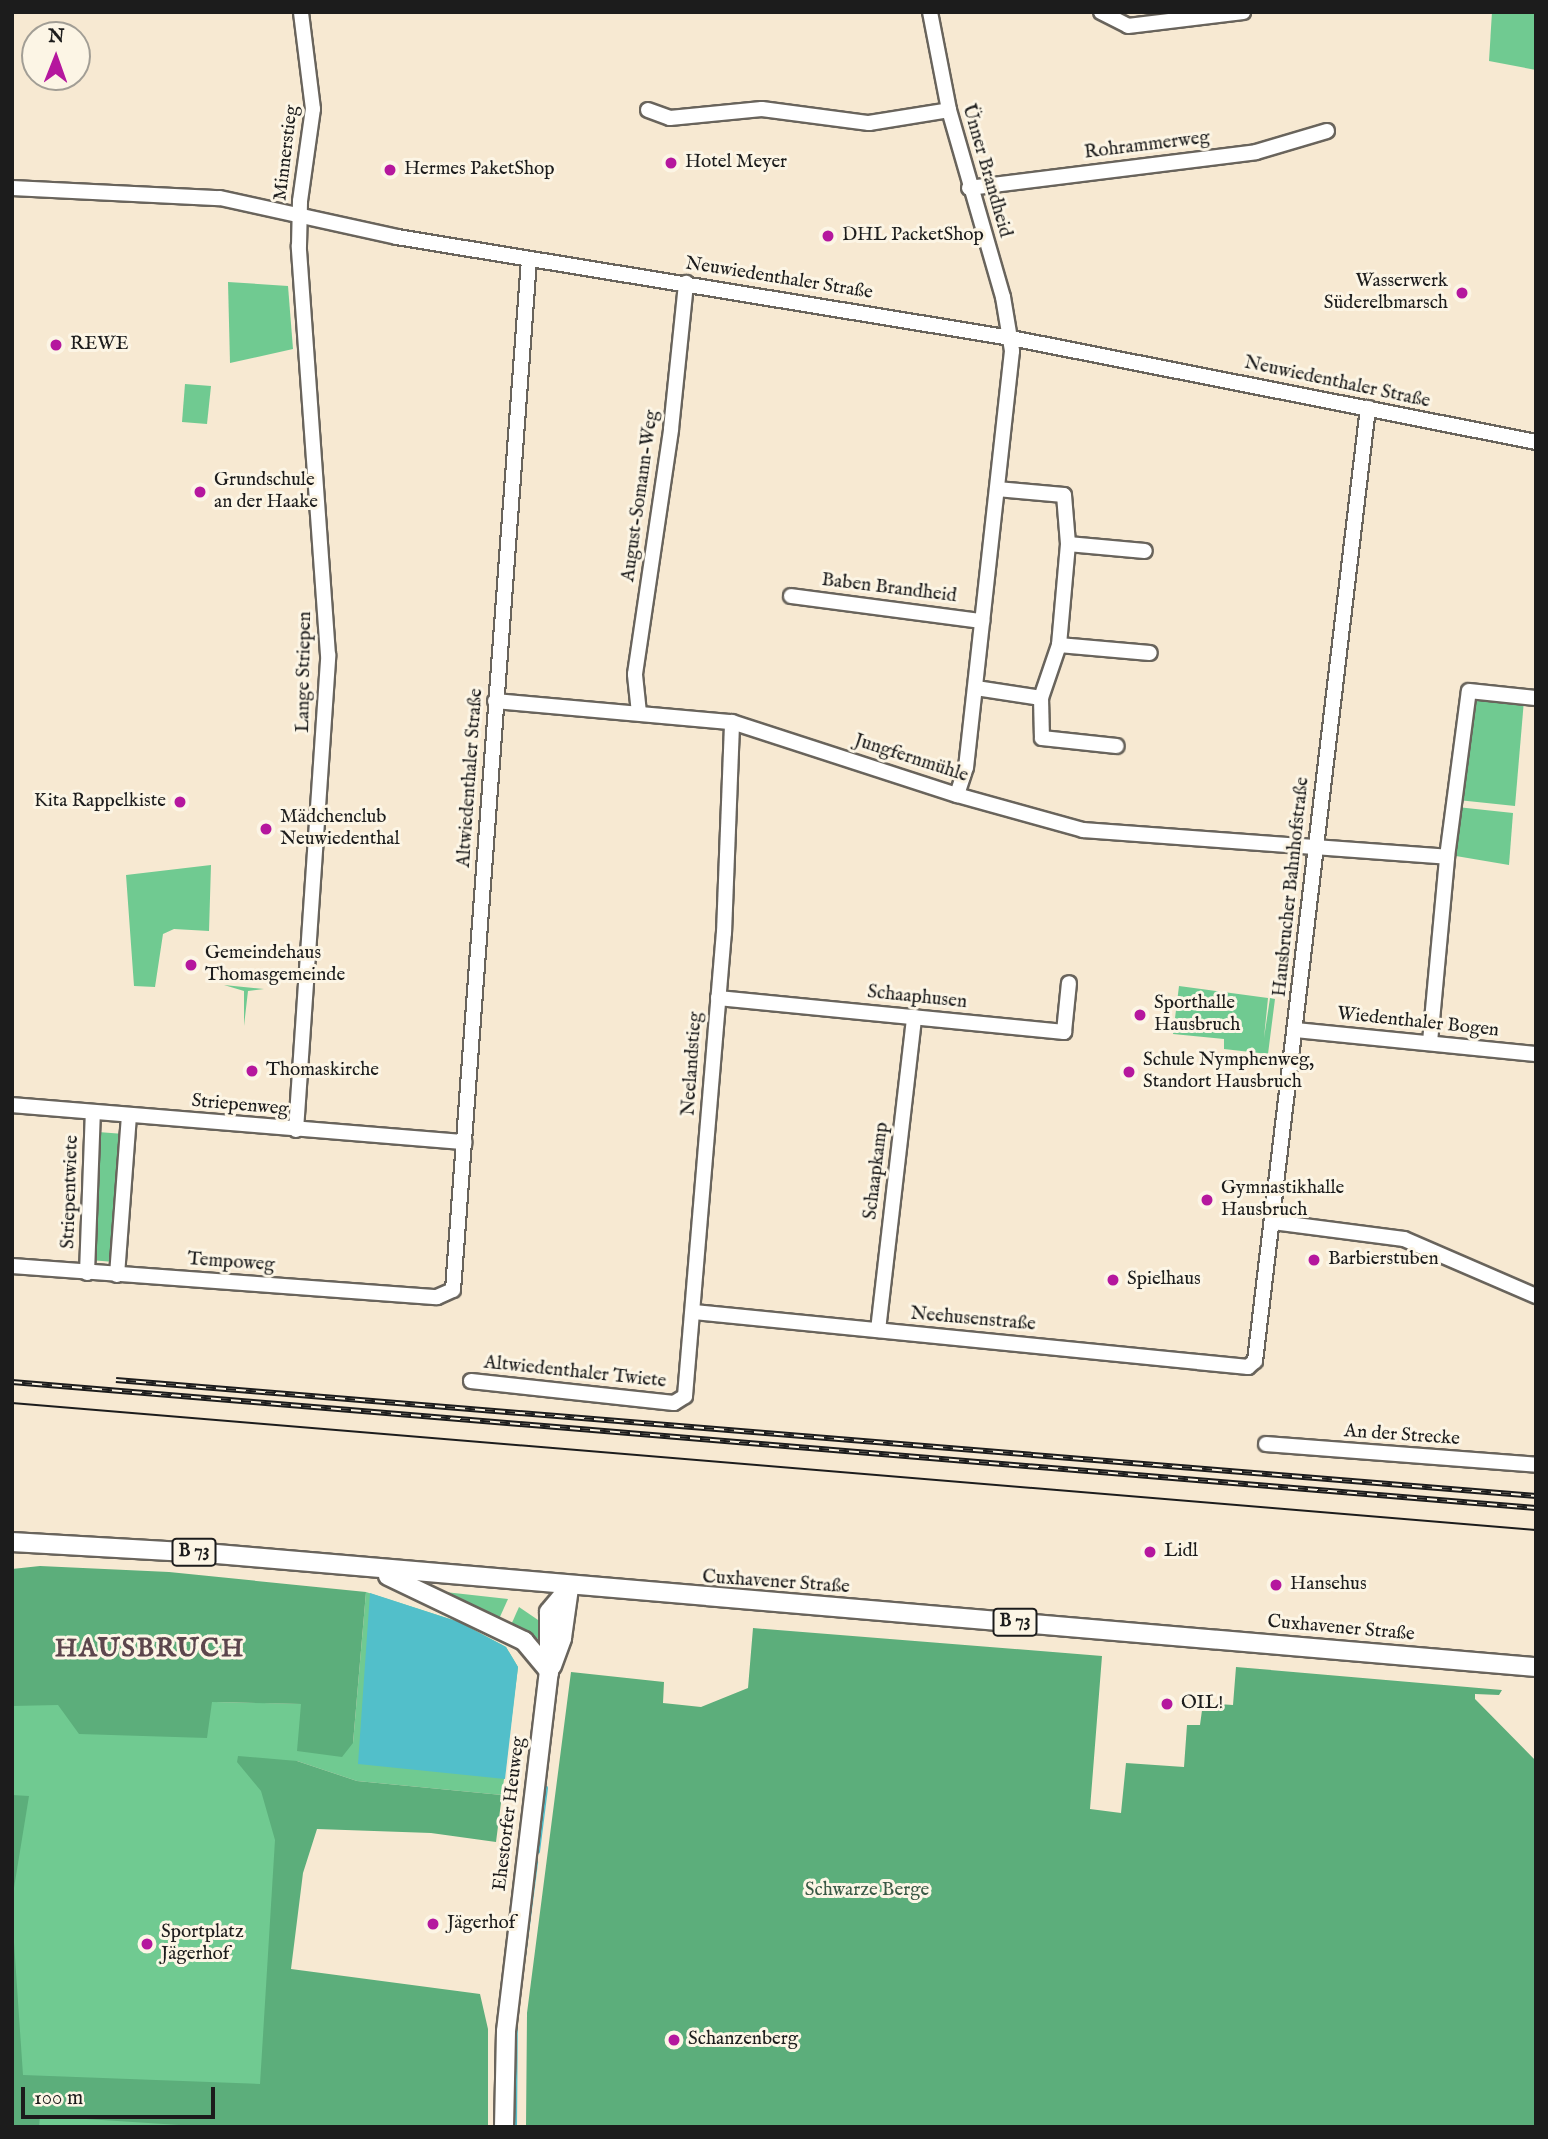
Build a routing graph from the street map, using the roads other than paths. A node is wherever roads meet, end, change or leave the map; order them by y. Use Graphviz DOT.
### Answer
graph roads {
  1 [pos="301,12"];
  2 [pos="930,12"];
  3 [pos="1101,12"];
  4 [pos="1243,12"];
  5 [pos="648,110"];
  6 [pos="948,110"];
  7 [pos="1327,131"];
  8 [pos="12,188"];
  9 [pos="969,188"];
  10 [pos="300,214"];
  11 [pos="529,260"];
  12 [pos="686,283"];
  13 [pos="1011,338"];
  14 [pos="1368,408"];
  15 [pos="1536,442"];
  16 [pos="997,489"];
  17 [pos="1068,544"];
  18 [pos="1145,551"];
  19 [pos="791,596"];
  20 [pos="982,621"];
  21 [pos="1059,645"];
  22 [pos="1150,653"];
  23 [pos="976,688"];
  24 [pos="1041,698"];
  25 [pos="1536,698"];
  26 [pos="495,701"];
  27 [pos="639,713"];
  28 [pos="732,722"];
  29 [pos="1117,746"];
  30 [pos="957,795"];
  31 [pos="1315,850"];
  32 [pos="1447,857"];
  33 [pos="1069,982"];
  34 [pos="718,998"];
  35 [pos="914,1017"];
  36 [pos="1295,1030"];
  37 [pos="1430,1042"];
  38 [pos="1536,1054"];
  39 [pos="12,1105"];
  40 [pos="93,1113"];
  41 [pos="129,1116"];
  42 [pos="296,1130"];
  43 [pos="464,1142"];
  44 [pos="1273,1222"];
  45 [pos="12,1266"];
  46 [pos="87,1273"];
  47 [pos="117,1275"];
  48 [pos="446,1296"];
  49 [pos="1536,1296"];
  50 [pos="694,1312"];
  51 [pos="878,1330"];
  52 [pos="1248,1367"];
  53 [pos="471,1381"];
  54 [pos="674,1403"];
  55 [pos="1266,1444"];
  56 [pos="1536,1465"];
  57 [pos="12,1542"];
  58 [pos="369,1569"];
  59 [pos="569,1588"];
  60 [pos="1536,1667"];
  61 [pos="549,1673"];
  62 [pos="504,2127"];
  1 -- 10 [label="street, Minnerstieg"];
  2 -- 6 [label="street, Ünner Brandheid"];
  3 -- 4 [label="street"];
  5 -- 6 [label="street"];
  6 -- 9 [label="street, Ünner Brandheid"];
  7 -- 9 [label="street, Rohrammerweg"];
  8 -- 10 [label="street, Neuwiedenthaler Straße"];
  9 -- 13 [label="street, Ünner Brandheid"];
  10 -- 11 [label="street, Neuwiedenthaler Straße"];
  10 -- 42 [label="street, Lange Striepen"];
  11 -- 12 [label="street, Neuwiedenthaler Straße"];
  11 -- 26 [label="street, Altwiedenthaler Straße"];
  12 -- 13 [label="street, Neuwiedenthaler Straße"];
  12 -- 27 [label="street, August-Somann-Weg"];
  13 -- 14 [label="street, Neuwiedenthaler Straße"];
  13 -- 16 [label="street, Baben Brandheid"];
  14 -- 15 [label="street, Neuwiedenthaler Straße"];
  14 -- 31 [label="street, Hausbrucher Bahnhofstraße"];
  16 -- 17 [label="street"];
  16 -- 20 [label="street, Baben Brandheid"];
  17 -- 18 [label="street"];
  17 -- 21 [label="street"];
  19 -- 20 [label="street, Baben Brandheid"];
  20 -- 23 [label="street, Baben Brandheid"];
  21 -- 22 [label="street"];
  21 -- 24 [label="street"];
  23 -- 24 [label="street"];
  23 -- 30 [label="street, Baben Brandheid"];
  24 -- 29 [label="street"];
  25 -- 32 [label="street"];
  26 -- 27 [label="street, Jungfernmühle"];
  26 -- 43 [label="street, Altwiedenthaler Straße"];
  27 -- 28 [label="street, Jungfernmühle"];
  28 -- 30 [label="street, Jungfernmühle"];
  28 -- 34 [label="street, Neelandstieg"];
  30 -- 31 [label="street, Jungfernmühle"];
  31 -- 32 [label="street, Jungfernmühle"];
  31 -- 36 [label="street, Hausbrucher Bahnhofstraße"];
  32 -- 37 [label="street"];
  33 -- 35 [label="street, Schaaphusen"];
  34 -- 35 [label="street, Schaaphusen"];
  34 -- 50 [label="street, Neelandstieg"];
  35 -- 51 [label="street, Schaapkamp"];
  36 -- 37 [label="street, Wiedenthaler Bogen"];
  36 -- 44 [label="street, Hausbrucher Bahnhofstraße"];
  37 -- 38 [label="street, Wiedenthaler Bogen"];
  39 -- 40 [label="street, Striepenweg"];
  40 -- 41 [label="street, Striepenweg"];
  40 -- 46 [label="street, Striepentwiete"];
  41 -- 42 [label="street, Striepenweg"];
  41 -- 47 [label="street"];
  42 -- 43 [label="street, Striepenweg"];
  43 -- 48 [label="street, Altwiedenthaler Straße"];
  44 -- 49 [label="street"];
  44 -- 52 [label="street, Hausbrucher Bahnhofstraße"];
  45 -- 46 [label="street, Tempoweg"];
  46 -- 47 [label="street, Tempoweg"];
  47 -- 48 [label="street, Tempoweg"];
  50 -- 51 [label="street, Neehusenstraße"];
  50 -- 54 [label="street, Neelandstieg"];
  51 -- 52 [label="street, Neehusenstraße"];
  53 -- 54 [label="street, Altwiedenthaler Twiete"];
  55 -- 56 [label="street, An der Strecke"];
  57 -- 58 [label="main road, Cuxhavener Straße / B 73"];
  58 -- 59 [label="main road, Cuxhavener Straße / B 73"];
  58 -- 61 [label="main road"];
  59 -- 60 [label="main road, Cuxhavener Straße / B 73"];
  59 -- 61 [label="main road, Ehestorfer Heuweg"];
  61 -- 62 [label="main road, Ehestorfer Heuweg"];
}
